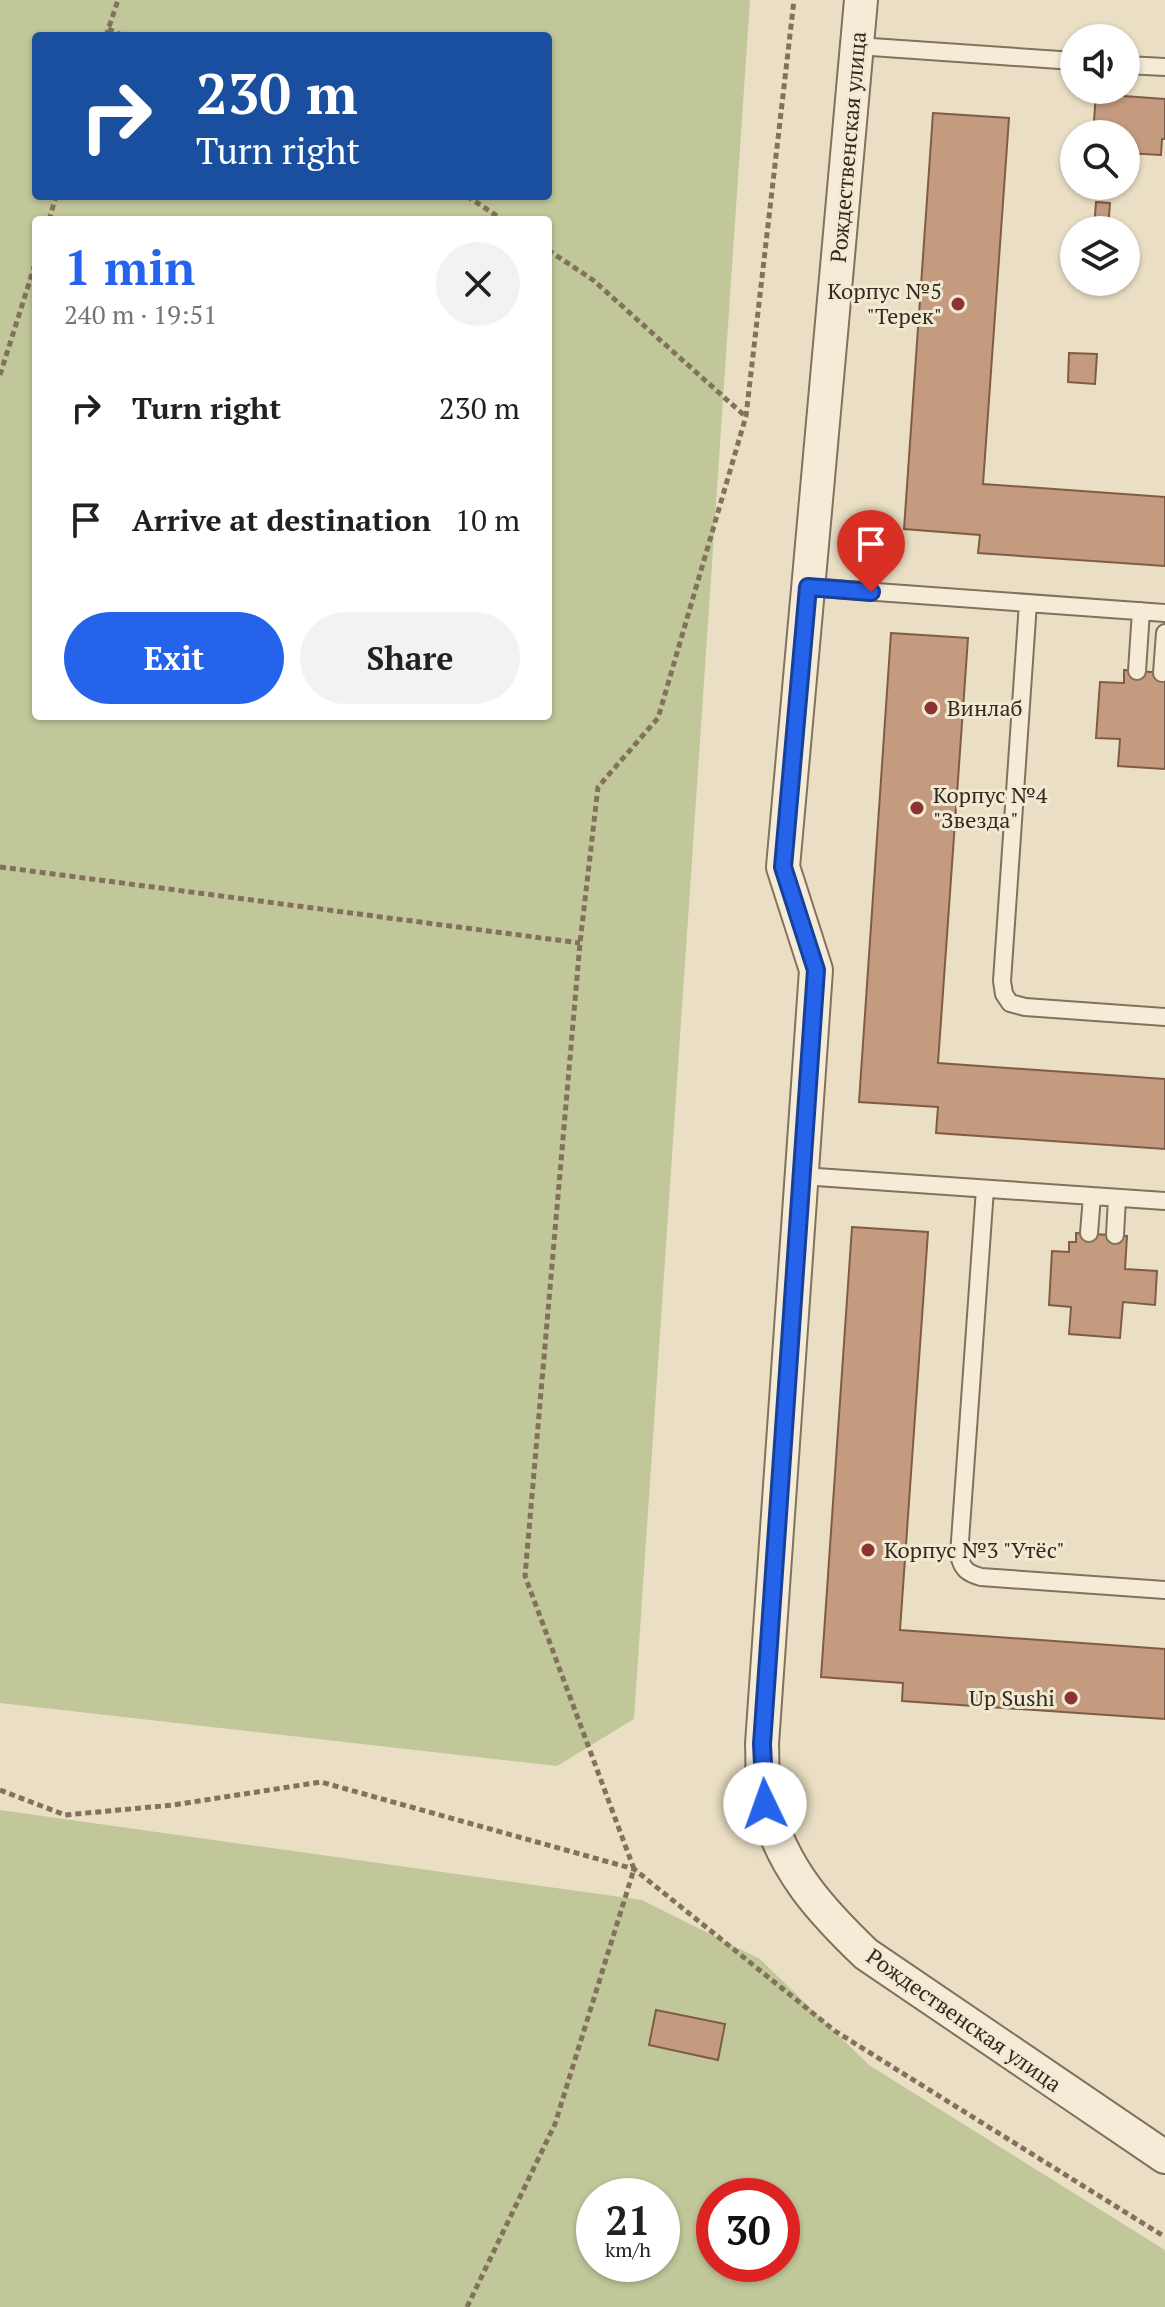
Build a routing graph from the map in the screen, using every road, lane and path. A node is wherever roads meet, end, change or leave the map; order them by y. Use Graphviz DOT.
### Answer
graph roads {
  1 [pos="118,0"];
  2 [pos="794,0"];
  3 [pos="861,0"];
  4 [pos="107,32"];
  5 [pos="857,46"];
  6 [pos="1060,60"];
  7 [pos="1140,66"];
  8 [pos="1165,67"];
  9 [pos="473,200"];
  10 [pos="497,216"];
  11 [pos="552,253"];
  12 [pos="32,274"];
  13 [pos="0,375"];
  14 [pos="746,416"];
  15 [pos="808,587"];
  16 [pos="1028,603"];
  17 [pos="1141,611"];
  18 [pos="1165,613"];
  19 [pos="1165,633"];
  20 [pos="1137,671"];
  21 [pos="1162,673"];
  22 [pos="0,867"];
  23 [pos="580,943"];
  24 [pos="1165,1017"];
  25 [pos="802,1176"];
  26 [pos="985,1189"];
  27 [pos="1092,1196"];
  28 [pos="1117,1198"];
  29 [pos="1165,1201"];
  30 [pos="1089,1233"];
  31 [pos="1115,1235"];
  32 [pos="1165,1590"];
  33 [pos="0,1790"];
  34 [pos="634,1869"];
  35 [pos="1165,2157"];
  36 [pos="1165,2237"];
  37 [pos="467,2307"];
  1 -- 4 [label="path"];
  2 -- 14 [label="path"];
  3 -- 5 [label="street, Рождественская улица"];
  5 -- 6 [label="lane"];
  5 -- 15 [label="street, Рождественская улица"];
  7 -- 8 [label="lane"];
  9 -- 10 [label="path"];
  11 -- 14 [label="path"];
  12 -- 13 [label="path"];
  14 -- 23 [label="path"];
  15 -- 16 [label="lane"];
  15 -- 25 [label="street, Рождественская улица"];
  16 -- 17 [label="lane"];
  16 -- 24 [label="lane"];
  17 -- 18 [label="lane"];
  17 -- 20 [label="lane"];
  19 -- 21 [label="lane"];
  22 -- 23 [label="path"];
  23 -- 34 [label="path"];
  25 -- 26 [label="lane"];
  25 -- 35 [label="street, Рождественская улица"];
  26 -- 27 [label="lane"];
  26 -- 32 [label="lane"];
  27 -- 28 [label="lane"];
  27 -- 30 [label="lane"];
  28 -- 29 [label="lane"];
  28 -- 31 [label="lane"];
  33 -- 34 [label="path"];
  34 -- 36 [label="path"];
  34 -- 37 [label="path"];
}
